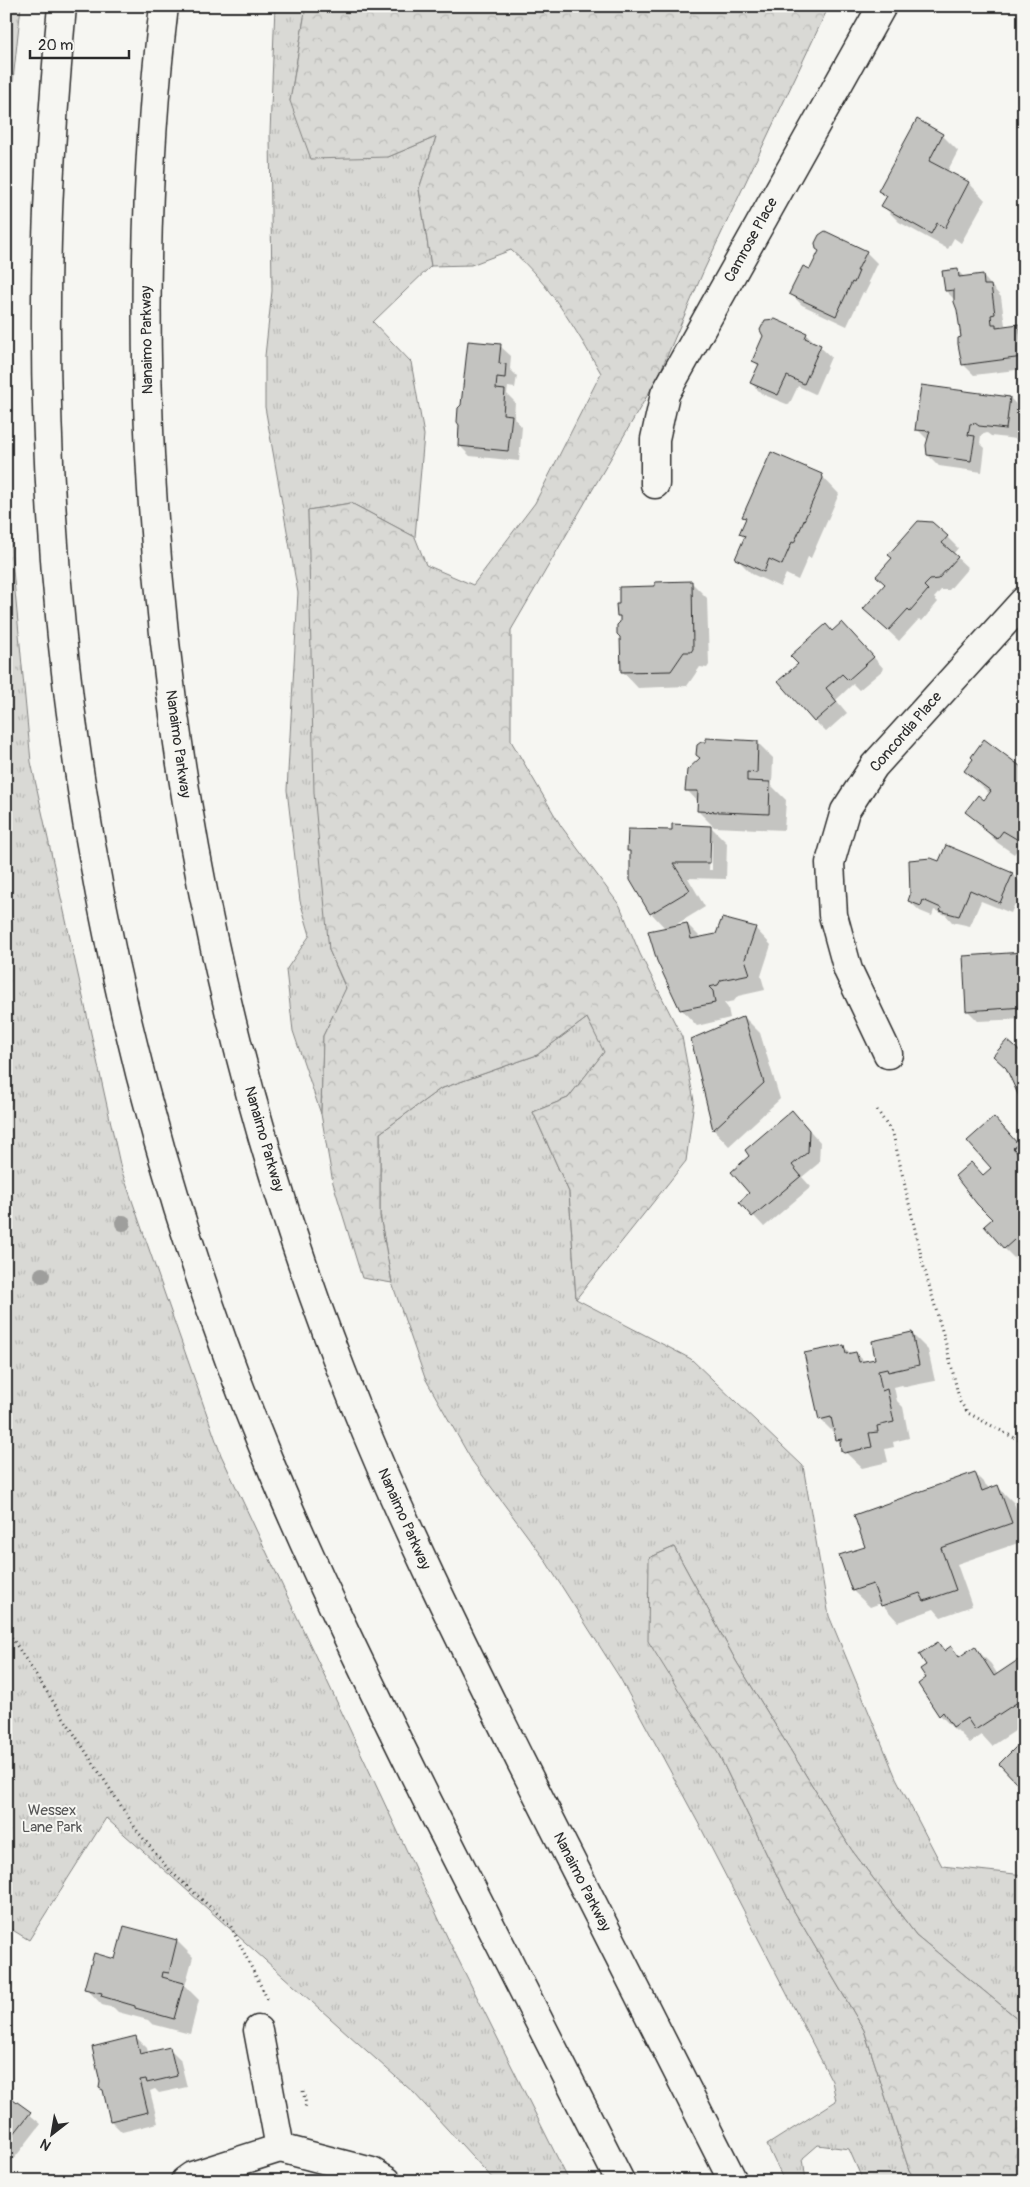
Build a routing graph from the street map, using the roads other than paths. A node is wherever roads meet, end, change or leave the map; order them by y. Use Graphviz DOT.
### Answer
graph roads {
  1 [pos="62,6"];
  2 [pos="164,6"];
  3 [pos="882,6"];
  4 [pos="655,484"];
  5 [pos="1024,601"];
  6 [pos="888,1054"];
  7 [pos="258,2030"];
  8 [pos="280,2148"];
  9 [pos="185,2181"];
  10 [pos="387,2181"];
  11 [pos="620,2181"];
  12 [pos="733,2181"];
  1 -- 11 [label="main road"];
  2 -- 12 [label="main road, Nanaimo Parkway"];
  3 -- 4 [label="main road, Camrose Place"];
  5 -- 6 [label="main road, Concordia Place"];
  7 -- 8 [label="main road"];
  8 -- 9 [label="main road"];
  8 -- 10 [label="main road"];
}
